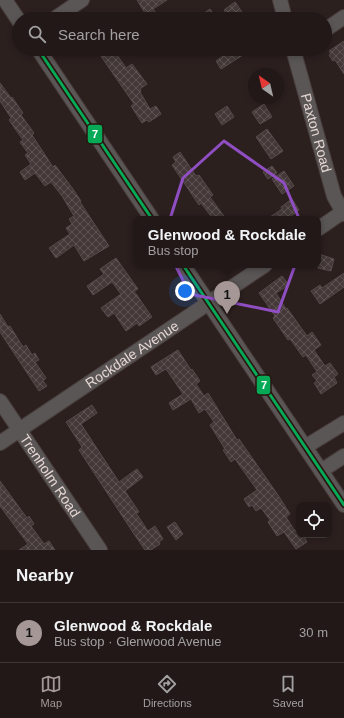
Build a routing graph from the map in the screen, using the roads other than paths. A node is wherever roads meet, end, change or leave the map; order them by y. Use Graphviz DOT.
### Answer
graph roads {
  1 [pos="5,0"];
  2 [pos="82,0"];
  3 [pos="280,0"];
  4 [pos="13,12"];
  5 [pos="64,12"];
  6 [pos="283,12"];
  7 [pos="344,17"];
  8 [pos="332,25"];
  9 [pos="43,56"];
  10 [pos="297,56"];
  11 [pos="344,212"];
  12 [pos="150,216"];
  13 [pos="321,227"];
  14 [pos="185,268"];
  15 [pos="260,268"];
  16 [pos="208,303"];
  17 [pos="0,401"];
  18 [pos="343,427"];
  19 [pos="20,430"];
  20 [pos="0,443"];
  21 [pos="305,447"];
  22 [pos="344,456"];
  23 [pos="321,470"];
  24 [pos="344,505"];
  25 [pos="100,550"];
  1 -- 4 [label="street"];
  2 -- 5 [label="street"];
  3 -- 6 [label="street"];
  7 -- 8 [label="street"];
  9 -- 12 [label="street"];
  10 -- 11 [label="street, Paxton Road"];
  11 -- 13 [label="street"];
  14 -- 16 [label="street"];
  15 -- 16 [label="street, Rockdale Avenue"];
  16 -- 19 [label="street, Rockdale Avenue"];
  16 -- 21 [label="street"];
  17 -- 19 [label="street, Trenholm Road"];
  18 -- 21 [label="street"];
  19 -- 20 [label="street, Rockdale Avenue"];
  19 -- 25 [label="street, Trenholm Road"];
  21 -- 23 [label="street"];
  22 -- 23 [label="street"];
  23 -- 24 [label="street"];
}
